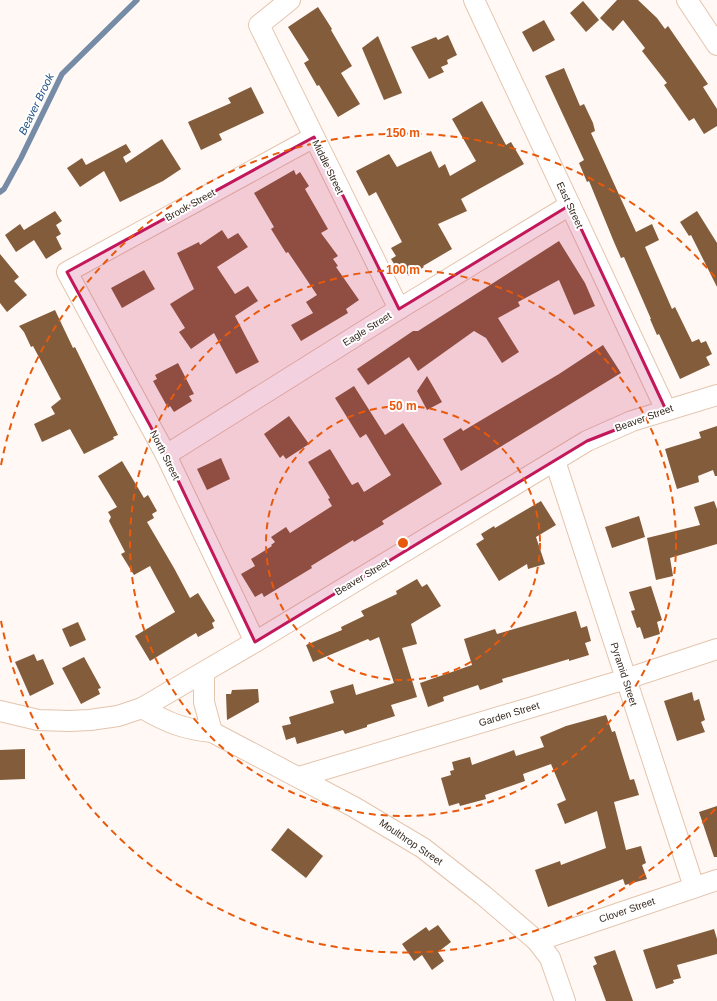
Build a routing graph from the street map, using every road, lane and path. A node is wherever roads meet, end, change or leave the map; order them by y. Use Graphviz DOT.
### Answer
graph roads {
  1 [pos="290,0"];
  2 [pos="474,0"];
  3 [pos="687,0"];
  4 [pos="717,45"];
  5 [pos="314,137"];
  6 [pos="570,204"];
  7 [pos="67,272"];
  8 [pos="399,309"];
  9 [pos="717,395"];
  10 [pos="666,410"];
  11 [pos="166,455"];
  12 [pos="555,461"];
  13 [pos="255,642"];
  14 [pos="717,649"];
  15 [pos="204,673"];
  16 [pos="626,679"];
  17 [pos="142,708"];
  18 [pos="0,711"];
  19 [pos="212,732"];
  20 [pos="300,777"];
  21 [pos="717,880"];
  22 [pos="694,887"];
  23 [pos="536,941"];
  24 [pos="565,1001"];
  1 -- 5 [label="street, Middle Street"];
  2 -- 6 [label="street, East Street"];
  3 -- 4 [label="street"];
  5 -- 7 [label="street, Brook Street"];
  5 -- 8 [label="street, Middle Street"];
  6 -- 8 [label="street, Eagle Street"];
  6 -- 10 [label="street, East Street"];
  7 -- 11 [label="street, North Street"];
  8 -- 11 [label="street, Eagle Street"];
  9 -- 10 [label="street, Beaver Street"];
  10 -- 12 [label="street, Beaver Street"];
  11 -- 13 [label="street, North Street"];
  12 -- 13 [label="street, Beaver Street"];
  12 -- 16 [label="street, Pyramid Street"];
  13 -- 15 [label="street, Beaver Street"];
  14 -- 16 [label="street, Garden Street"];
  15 -- 17 [label="street, Beaver Street"];
  15 -- 19 [label="street"];
  16 -- 20 [label="street, Garden Street"];
  16 -- 22 [label="street, Pyramid Street"];
  17 -- 18 [label="street, Beaver Street"];
  17 -- 19 [label="street, Moulthrop Street"];
  19 -- 20 [label="street, Moulthrop Street"];
  20 -- 23 [label="street, Moulthrop Street"];
  21 -- 22 [label="street, Clover Street"];
  22 -- 23 [label="street, Clover Street"];
  23 -- 24 [label="street, Moulthrop Street"];
}
